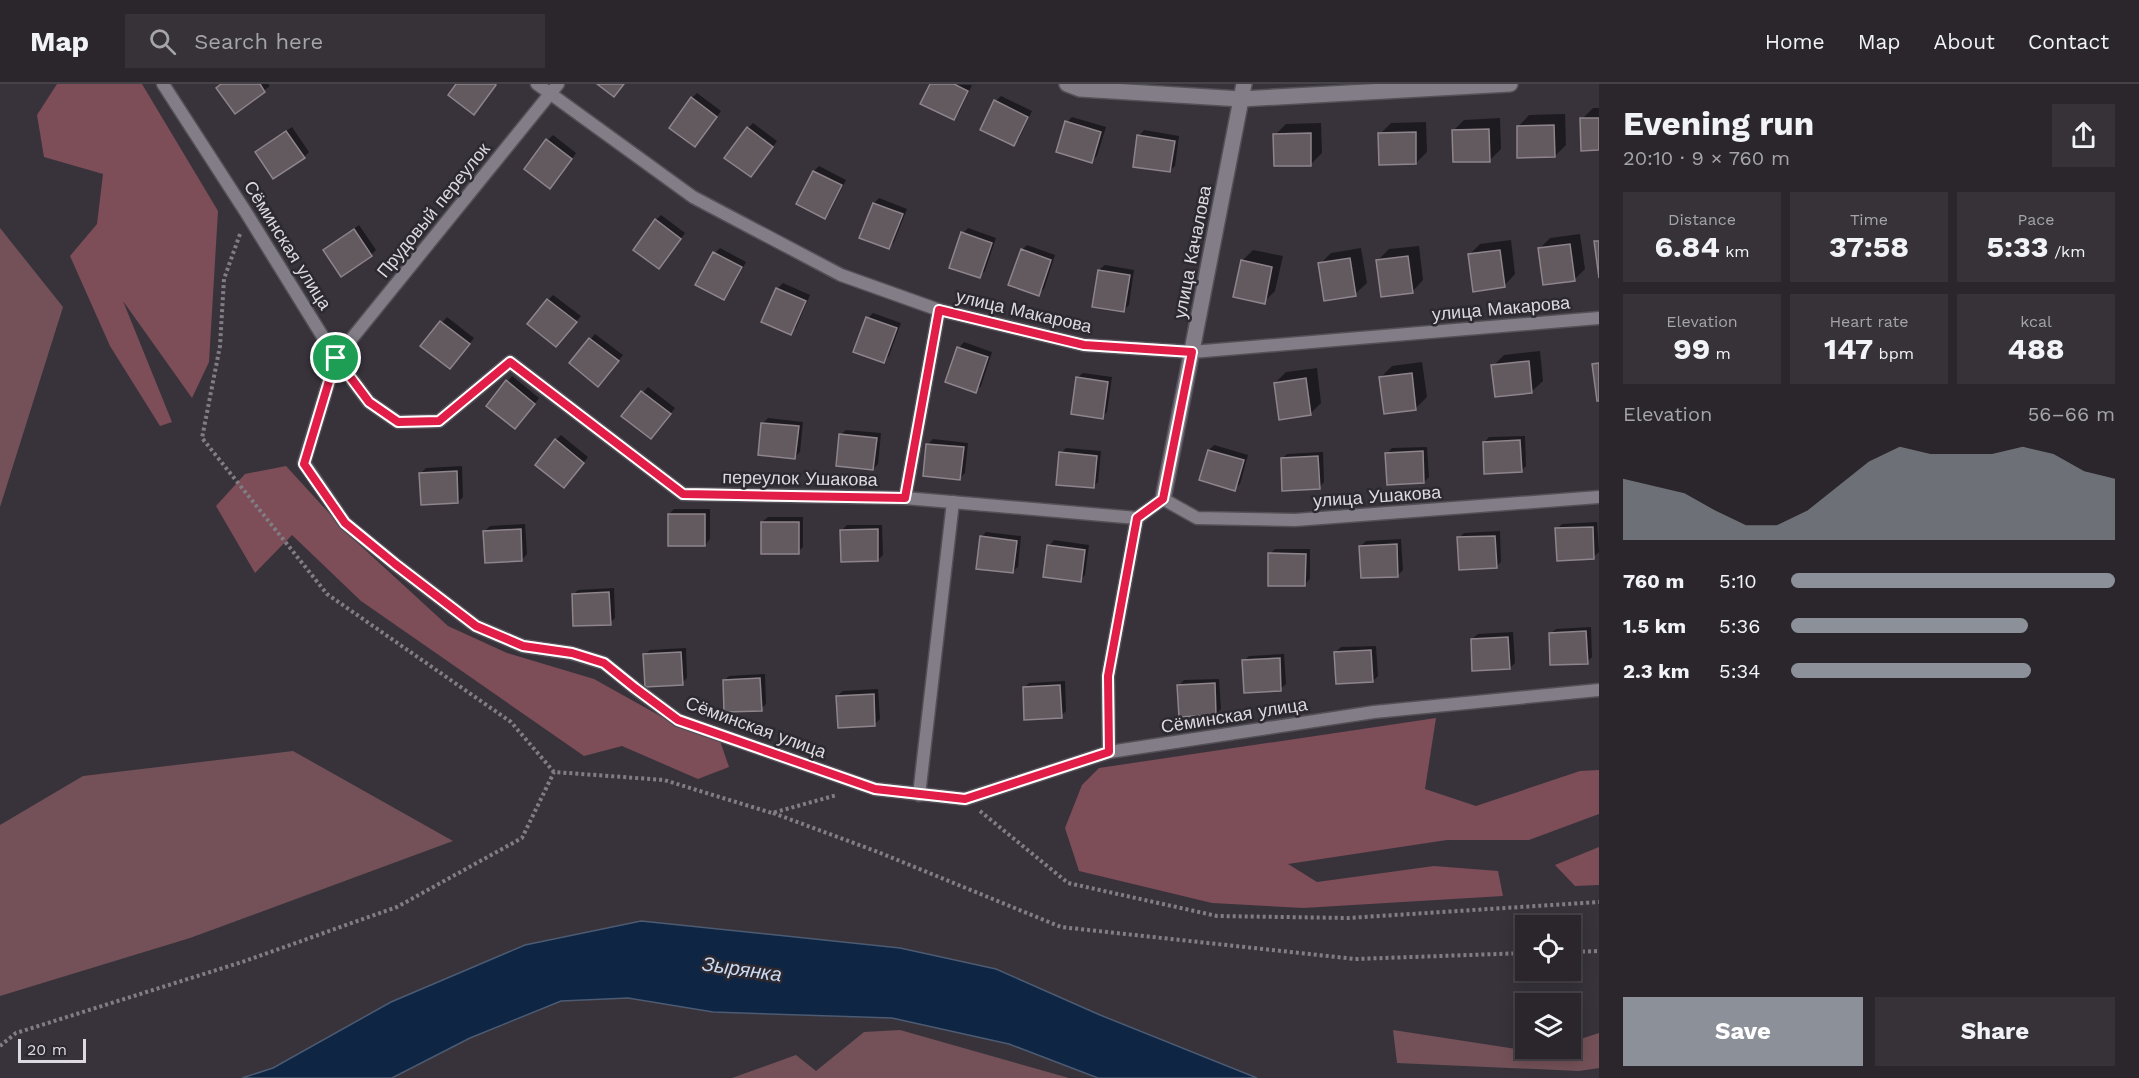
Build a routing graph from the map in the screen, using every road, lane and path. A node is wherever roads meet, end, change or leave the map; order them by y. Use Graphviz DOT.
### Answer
graph roads {
  1 [pos="163,84"];
  2 [pos="537,84"];
  3 [pos="1067,84"];
  4 [pos="1510,84"];
  5 [pos="554,89"];
  6 [pos="1242,91"];
  7 [pos="939,310"];
  8 [pos="1599,318"];
  9 [pos="1192,352"];
  10 [pos="336,358"];
  11 [pos="1599,497"];
  12 [pos="905,498"];
  13 [pos="1163,499"];
  14 [pos="953,502"];
  15 [pos="1137,518"];
  16 [pos="1599,690"];
  17 [pos="1109,752"];
  18 [pos="554,772"];
  19 [pos="919,795"];
  20 [pos="965,799"];
  21 [pos="772,813"];
  22 [pos="1599,902"];
  23 [pos="1599,951"];
  24 [pos="1581,952"];
  25 [pos="1515,953"];
  26 [pos="0,1046"];
  1 -- 10 [label="lane, Сёминская улица"];
  2 -- 5 [label="lane, улица Макарова"];
  3 -- 6 [label="street"];
  4 -- 6 [label="street"];
  5 -- 7 [label="lane, улица Макарова"];
  5 -- 10 [label="lane, Прудовый переулок"];
  6 -- 9 [label="street, улица Качалова"];
  7 -- 9 [label="lane, улица Макарова"];
  7 -- 12 [label="lane"];
  8 -- 9 [label="lane, улица Макарова"];
  9 -- 13 [label="street, улица Качалова"];
  10 -- 12 [label="lane, переулок Ушакова"];
  10 -- 19 [label="lane, Сёминская улица"];
  11 -- 13 [label="lane, улица Ушакова"];
  12 -- 14 [label="lane, переулок Ушакова"];
  13 -- 15 [label="lane"];
  14 -- 15 [label="lane, переулок Ушакова"];
  14 -- 19 [label="lane"];
  15 -- 17 [label="lane"];
  16 -- 17 [label="lane, Сёминская улица"];
  17 -- 20 [label="lane, Сёминская улица"];
  18 -- 26 [label="path"];
  19 -- 20 [label="lane, Сёминская улица"];
  20 -- 22 [label="path"];
  21 -- 25 [label="path"];
  23 -- 24 [label="path"];
}
